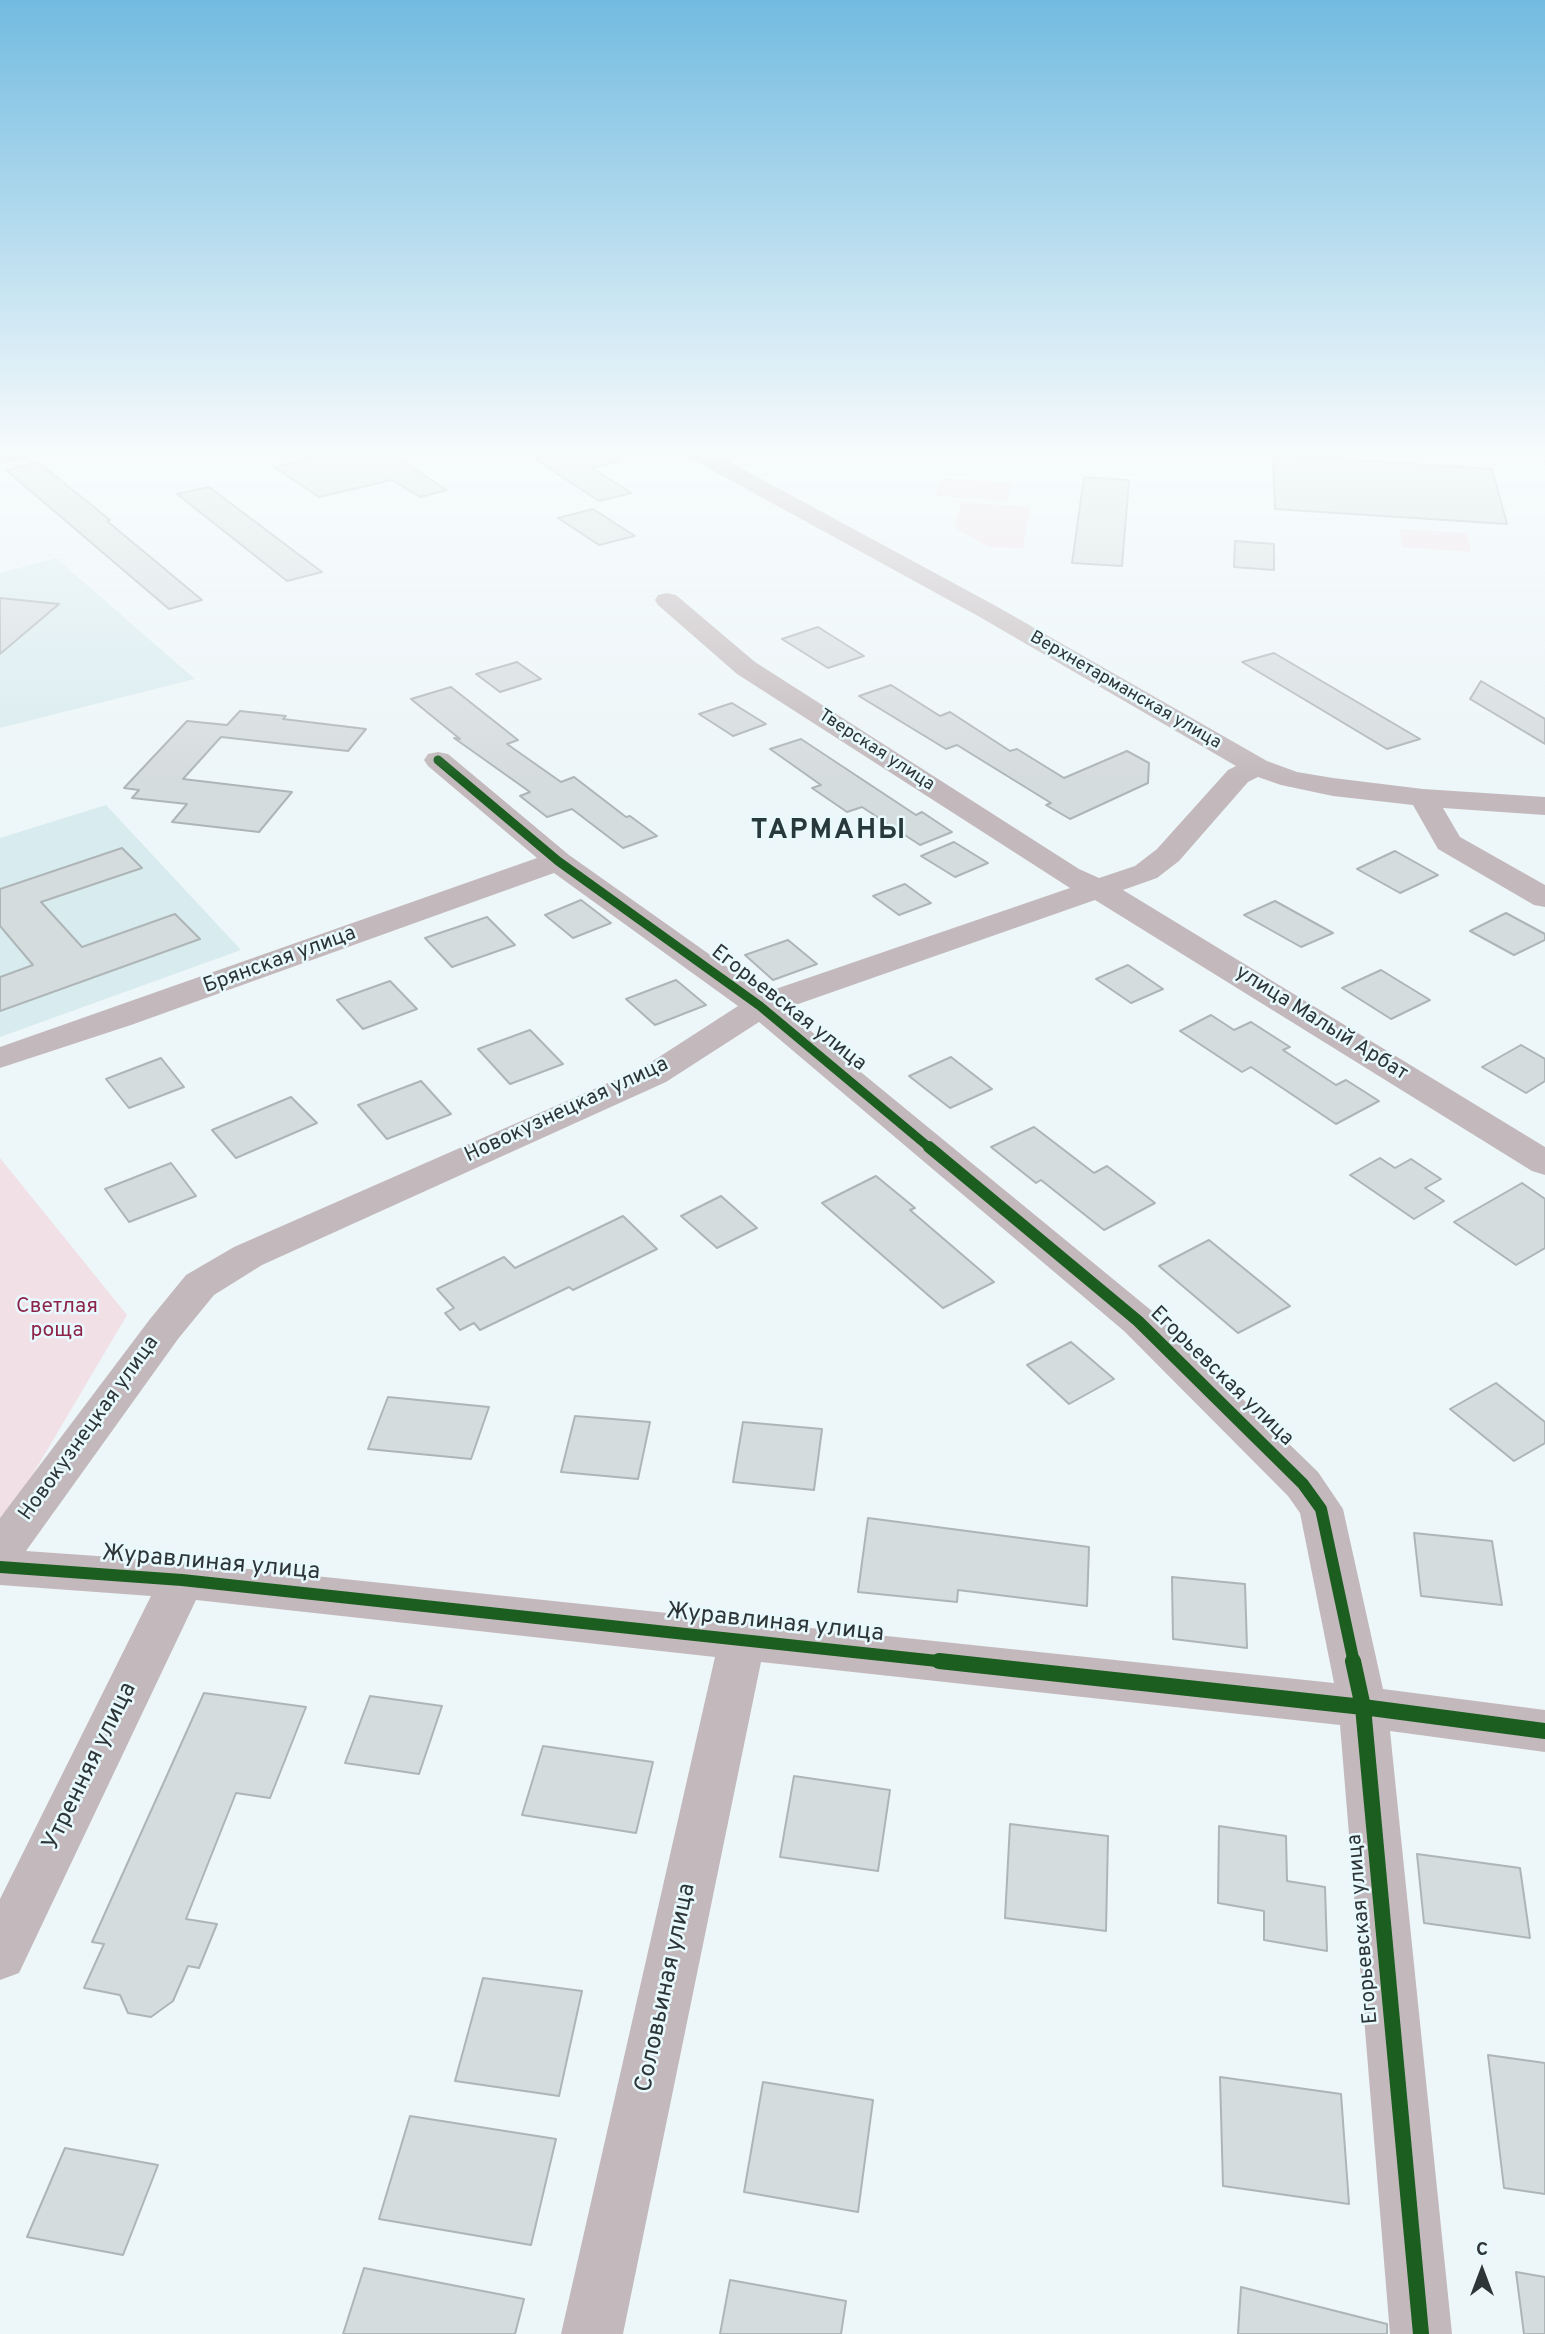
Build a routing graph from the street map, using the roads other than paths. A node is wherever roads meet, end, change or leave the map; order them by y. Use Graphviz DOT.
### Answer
graph roads {
  1 [pos="897,562"];
  2 [pos="667,600"];
  3 [pos="438,760"];
  4 [pos="1257,767"];
  5 [pos="1423,798"];
  6 [pos="1545,806"];
  7 [pos="558,861"];
  8 [pos="1094,889"];
  9 [pos="1545,898"];
  10 [pos="760,1006"];
  11 [pos="0,1058"];
  12 [pos="1545,1163"];
  13 [pos="0,1552"];
  14 [pos="0,1567"];
  15 [pos="182,1580"];
  16 [pos="742,1642"];
  17 [pos="1363,1707"];
  18 [pos="1545,1731"];
  19 [pos="0,1955"];
  20 [pos="592,2334"];
  21 [pos="1421,2334"];
  1 -- 4 [label="street, Верхнетарманская улица"];
  2 -- 8 [label="street, Тверская улица"];
  3 -- 7 [label="street, Егорьевская улица"];
  4 -- 5 [label="street, Верхнетарманская улица"];
  4 -- 8 [label="street, Новокузнецкая улица"];
  5 -- 6 [label="street, Верхнетарманская улица"];
  5 -- 9 [label="street"];
  7 -- 10 [label="street, Егорьевская улица"];
  7 -- 11 [label="street, Брянская улица"];
  8 -- 10 [label="street, Новокузнецкая улица"];
  8 -- 12 [label="street, улица Малый Арбат"];
  10 -- 13 [label="street, Новокузнецкая улица"];
  10 -- 17 [label="street, Егорьевская улица"];
  14 -- 15 [label="street, Журавлиная улица"];
  15 -- 16 [label="street, Журавлиная улица"];
  15 -- 19 [label="street, Утренняя улица"];
  16 -- 17 [label="street, Журавлиная улица"];
  16 -- 20 [label="street, Соловьиная улица"];
  17 -- 18 [label="street, Журавлиная улица"];
  17 -- 21 [label="street, Егорьевская улица"];
}
